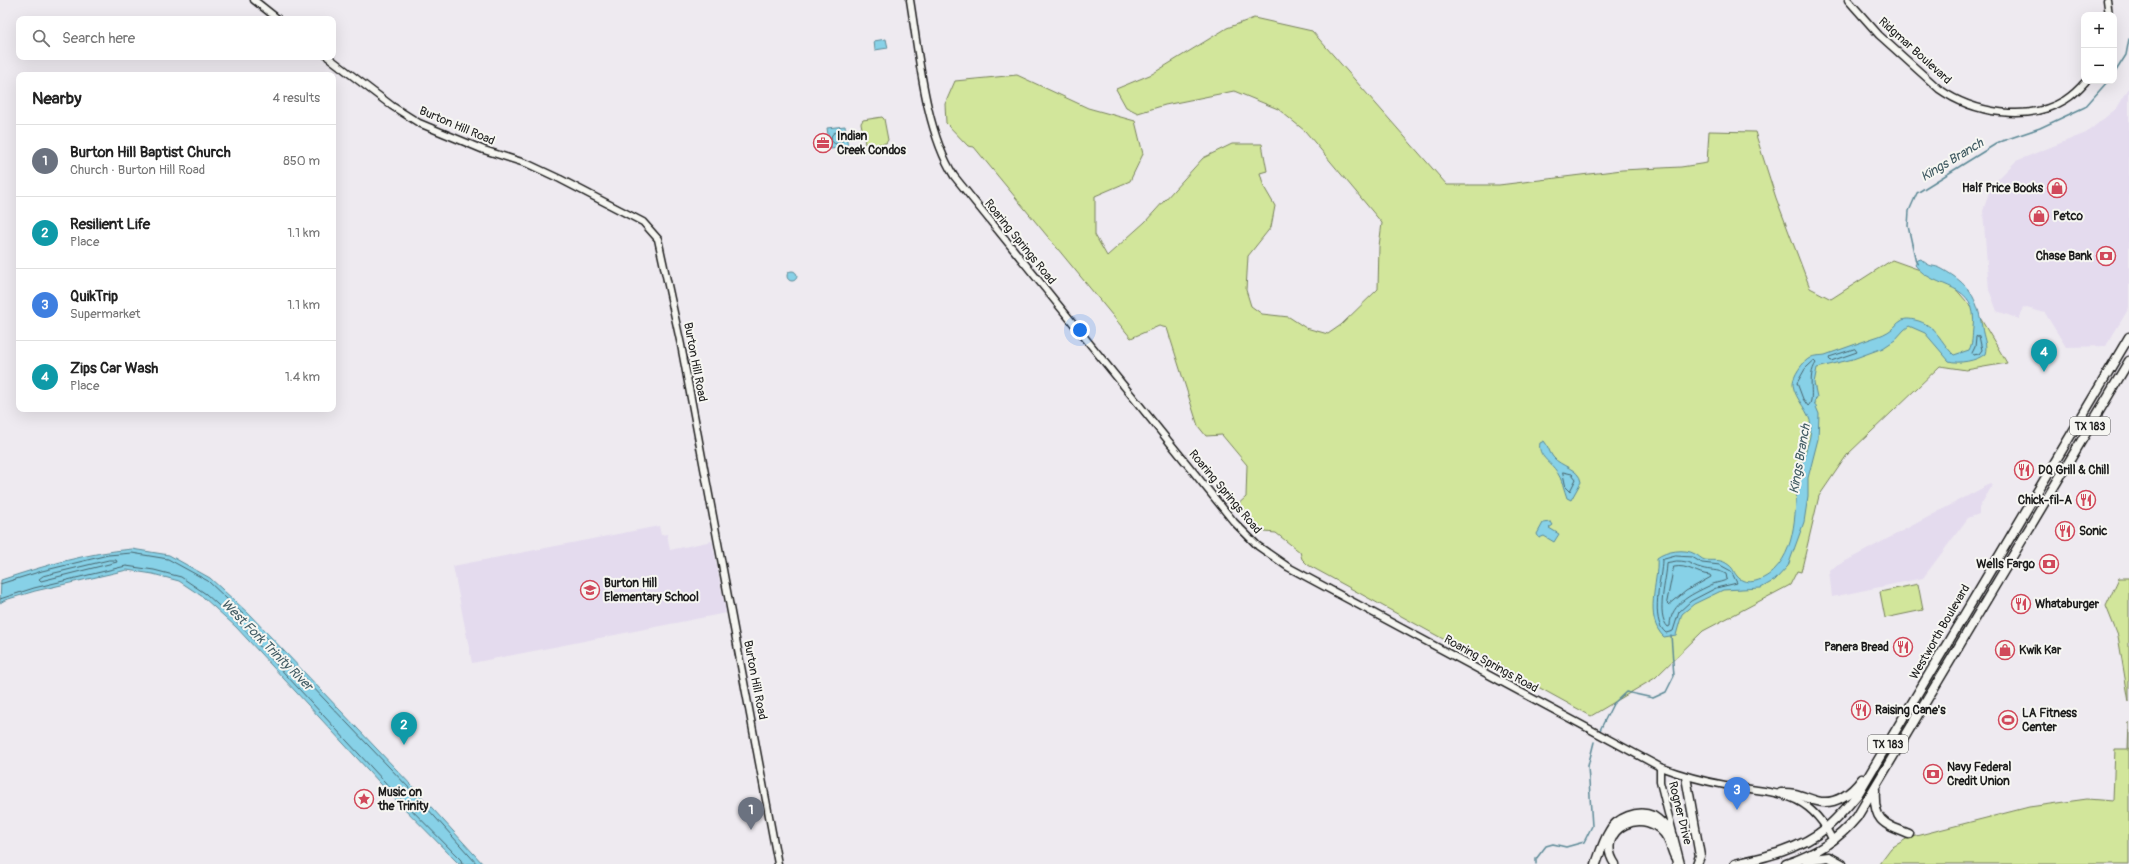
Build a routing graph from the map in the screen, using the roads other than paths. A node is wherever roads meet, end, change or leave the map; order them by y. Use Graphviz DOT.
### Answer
graph roads {
  1 [pos="254,0"];
  2 [pos="910,0"];
  3 [pos="1848,0"];
  4 [pos="2107,0"];
  5 [pos="2109,12"];
  6 [pos="274,16"];
  7 [pos="332,60"];
  8 [pos="2083,84"];
  9 [pos="2129,337"];
  10 [pos="2129,361"];
  11 [pos="2030,503"];
  12 [pos="2000,576"];
  13 [pos="1982,584"];
  14 [pos="1965,637"];
  15 [pos="1882,753"];
  16 [pos="1660,767"];
  17 [pos="1686,777"];
  18 [pos="1875,789"];
  19 [pos="1781,793"];
  20 [pos="1827,828"];
  21 [pos="1909,834"];
  22 [pos="1673,836"];
  23 [pos="1833,841"];
  24 [pos="1675,860"];
  25 [pos="1771,860"];
  26 [pos="778,864"];
  27 [pos="1596,864"];
  28 [pos="1615,864"];
  29 [pos="1681,864"];
  30 [pos="1697,864"];
  31 [pos="1735,864"];
  32 [pos="1787,864"];
  33 [pos="1842,864"];
  1 -- 6 [label="street"];
  2 -- 16 [label="street, Roaring Springs Road"];
  3 -- 8 [label="street, Ridgmar Boulevard"];
  4 -- 5 [label="street"];
  7 -- 26 [label="street, Burton Hill Road"];
  9 -- 11 [label="main road, Westworth Boulevard / TX 183"];
  10 -- 12 [label="main road, Westworth Boulevard / TX 183"];
  11 -- 12 [label="main road"];
  11 -- 13 [label="main road, Westworth Boulevard / TX 183"];
  12 -- 14 [label="main road, Westworth Boulevard / TX 183"];
  13 -- 14 [label="main road"];
  13 -- 15 [label="main road, Westworth Boulevard / TX 183"];
  14 -- 18 [label="main road, Westworth Boulevard / TX 183"];
  15 -- 19 [label="main road"];
  15 -- 20 [label="main road, Westworth Boulevard / TX 183"];
  16 -- 17 [label="street, Roaring Springs Road"];
  16 -- 22 [label="street, Rogner Drive"];
  17 -- 19 [label="street, Roaring Springs Road"];
  17 -- 30 [label="main road"];
  18 -- 21 [label="main road"];
  18 -- 23 [label="main road, Westworth Boulevard / TX 183"];
  19 -- 20 [label="street, Roaring Springs Road"];
  20 -- 23 [label="street, Roaring Springs Road"];
  20 -- 25 [label="main road, Westworth Boulevard / TX 183"];
  22 -- 27 [label="main road"];
  22 -- 29 [label="street, Rogner Drive"];
  23 -- 32 [label="main road, Westworth Boulevard / TX 183"];
  24 -- 28 [label="main road"];
  25 -- 31 [label="main road, Westworth Boulevard / TX 183"];
  32 -- 33 [label="main road"];
}
